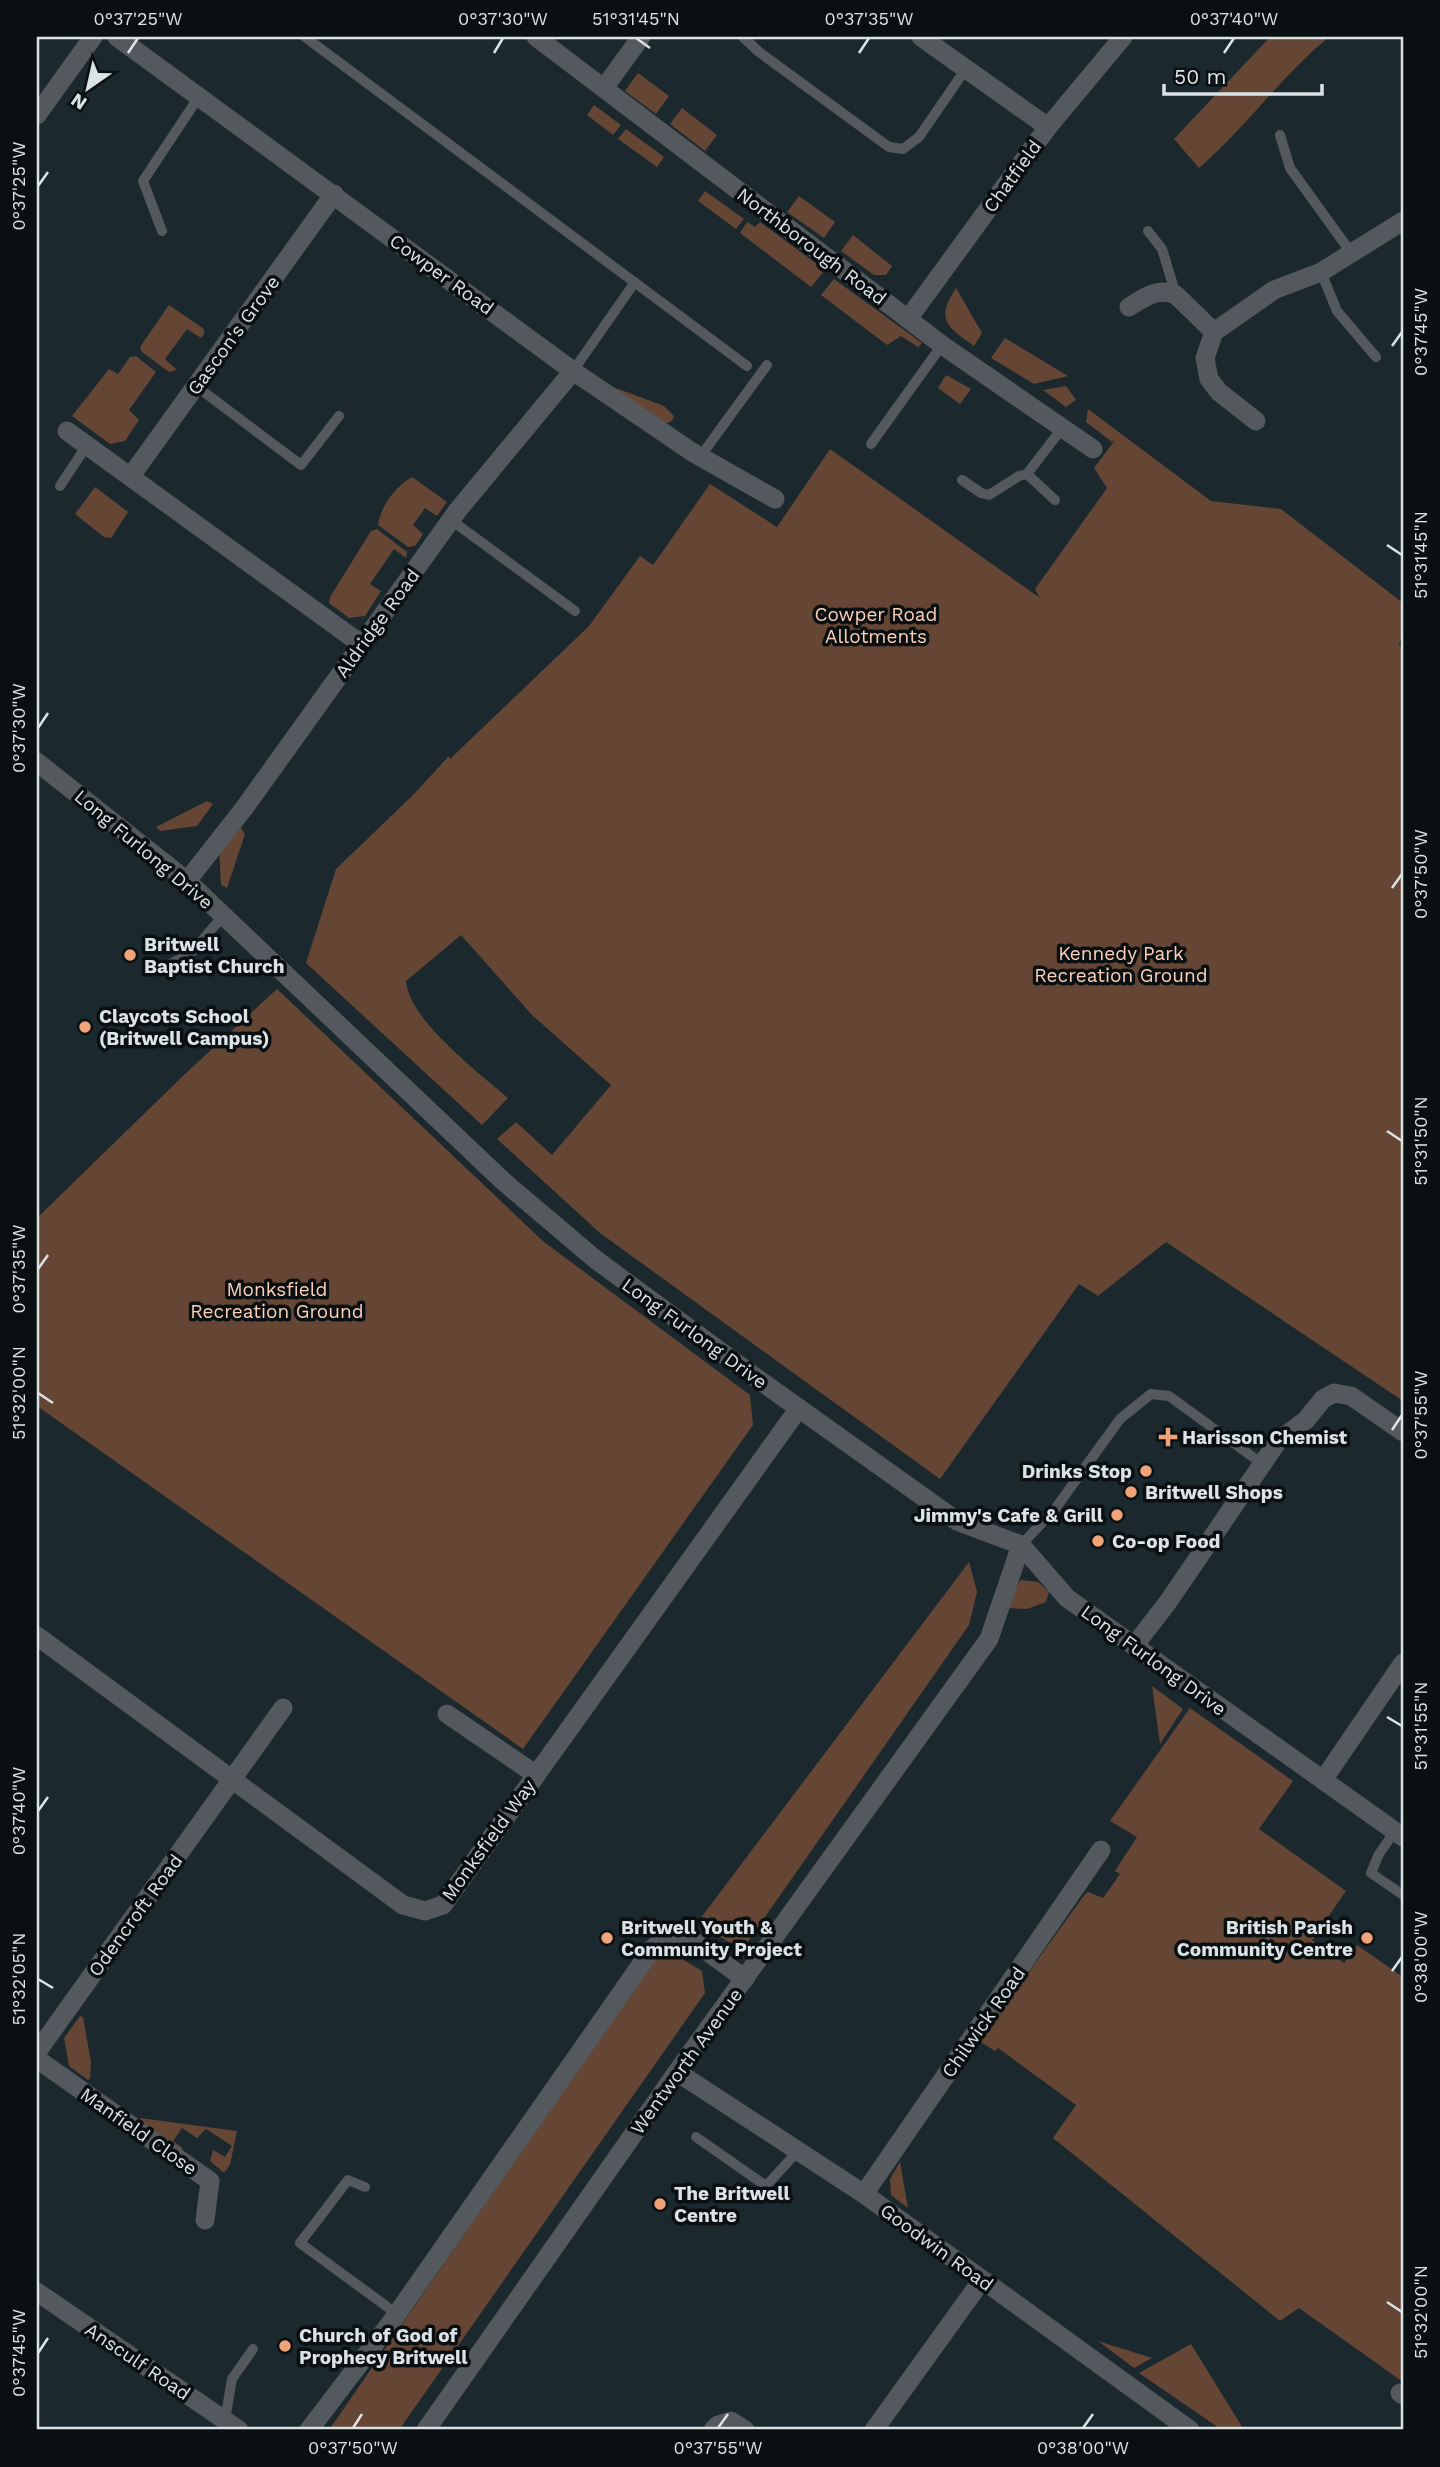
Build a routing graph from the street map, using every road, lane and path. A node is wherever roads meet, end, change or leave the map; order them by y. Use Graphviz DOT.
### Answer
graph roads {
  1 [pos="93,37"];
  2 [pos="117,37"];
  3 [pos="305,37"];
  4 [pos="536,37"];
  5 [pos="641,37"];
  6 [pos="743,37"];
  7 [pos="921,37"];
  8 [pos="1123,37"];
  9 [pos="965,70"];
  10 [pos="604,88"];
  11 [pos="200,95"];
  12 [pos="37,115"];
  13 [pos="1048,127"];
  14 [pos="1280,135"];
  15 [pos="334,194"];
  16 [pos="1403,221"];
  17 [pos="162,231"];
  18 [pos="1148,231"];
  19 [pos="1352,254"];
  20 [pos="1321,272"];
  21 [pos="635,282"];
  22 [pos="1177,295"];
  23 [pos="1129,307"];
  24 [pos="908,319"];
  25 [pos="1214,332"];
  26 [pos="942,345"];
  27 [pos="1376,357"];
  28 [pos="767,365"];
  29 [pos="747,366"];
  30 [pos="573,370"];
  31 [pos="196,386"];
  32 [pos="339,416"];
  33 [pos="1256,421"];
  34 [pos="1063,427"];
  35 [pos="67,432"];
  36 [pos="871,444"];
  37 [pos="87,445"];
  38 [pos="1093,449"];
  39 [pos="700,457"];
  40 [pos="1027,474"];
  41 [pos="131,476"];
  42 [pos="962,480"];
  43 [pos="60,486"];
  44 [pos="775,499"];
  45 [pos="1055,500"];
  46 [pos="451,520"];
  47 [pos="575,611"];
  48 [pos="361,644"];
  49 [pos="37,762"];
  50 [pos="187,881"];
  51 [pos="224,915"];
  52 [pos="167,967"];
  53 [pos="799,1408"];
  54 [pos="1403,1432"];
  55 [pos="1261,1463"];
  56 [pos="1021,1545"];
  57 [pos="37,1636"];
  58 [pos="1134,1646"];
  59 [pos="1403,1663"];
  60 [pos="283,1708"];
  61 [pos="447,1714"];
  62 [pos="535,1774"];
  63 [pos="232,1777"];
  64 [pos="1323,1780"];
  65 [pos="1399,1834"];
  66 [pos="1101,1850"];
  67 [pos="1403,1895"];
  68 [pos="745,1979"];
  69 [pos="37,2052"];
  70 [pos="37,2059"];
  71 [pos="677,2072"];
  72 [pos="696,2137"];
  73 [pos="798,2151"];
  74 [pos="365,2187"];
  75 [pos="864,2194"];
  76 [pos="205,2220"];
  77 [pos="982,2280"];
  78 [pos="37,2292"];
  79 [pos="397,2314"];
  80 [pos="253,2349"];
  81 [pos="232,2425"];
  82 [pos="1183,2428"];
  83 [pos="309,2430"];
  84 [pos="426,2430"];
  85 [pos="713,2430"];
  86 [pos="745,2430"];
  87 [pos="874,2430"];
  1 -- 12 [label="street"];
  2 -- 11 [label="street, Cowper Road"];
  3 -- 21 [label="lane"];
  4 -- 10 [label="street, Northborough Road"];
  5 -- 10 [label="street"];
  6 -- 9 [label="lane"];
  7 -- 9 [label="street"];
  8 -- 13 [label="street, Chatfield"];
  9 -- 13 [label="street"];
  10 -- 24 [label="street, Northborough Road"];
  11 -- 15 [label="street, Cowper Road"];
  11 -- 17 [label="lane"];
  13 -- 24 [label="street, Chatfield"];
  14 -- 19 [label="lane"];
  15 -- 30 [label="street, Cowper Road"];
  15 -- 31 [label="street, Gascon's Grove"];
  16 -- 19 [label="street"];
  18 -- 22 [label="lane"];
  19 -- 20 [label="street"];
  20 -- 25 [label="street"];
  20 -- 27 [label="lane"];
  21 -- 29 [label="lane"];
  21 -- 30 [label="lane"];
  22 -- 23 [label="street"];
  22 -- 25 [label="street"];
  24 -- 26 [label="street, Northborough Road"];
  25 -- 33 [label="street"];
  26 -- 34 [label="street, Northborough Road"];
  26 -- 36 [label="lane"];
  28 -- 39 [label="lane"];
  30 -- 39 [label="street, Cowper Road"];
  30 -- 46 [label="street, Aldridge Road"];
  31 -- 32 [label="lane"];
  31 -- 41 [label="street, Gascon's Grove"];
  34 -- 38 [label="street, Northborough Road"];
  34 -- 40 [label="lane"];
  35 -- 37 [label="street"];
  37 -- 41 [label="street"];
  37 -- 43 [label="lane"];
  39 -- 44 [label="street, Cowper Road"];
  40 -- 42 [label="lane"];
  40 -- 45 [label="lane"];
  41 -- 48 [label="street"];
  46 -- 47 [label="lane"];
  46 -- 48 [label="street, Aldridge Road"];
  48 -- 50 [label="street, Aldridge Road"];
  49 -- 50 [label="street, Long Furlong Drive"];
  50 -- 51 [label="street, Long Furlong Drive"];
  51 -- 52 [label="lane"];
  51 -- 53 [label="street, Long Furlong Drive"];
  53 -- 56 [label="street, Long Furlong Drive"];
  53 -- 62 [label="street, Monksfield Way"];
  54 -- 55 [label="street"];
  55 -- 56 [label="lane"];
  55 -- 58 [label="street"];
  56 -- 58 [label="street, Long Furlong Drive"];
  56 -- 68 [label="street, Wentworth Avenue"];
  57 -- 63 [label="street, Monksfield Way"];
  58 -- 64 [label="street, Long Furlong Drive"];
  59 -- 64 [label="street"];
  60 -- 63 [label="street, Odencroft Road"];
  61 -- 62 [label="street"];
  62 -- 63 [label="street, Monksfield Way"];
  63 -- 69 [label="street, Odencroft Road"];
  64 -- 65 [label="street, Long Furlong Drive"];
  65 -- 67 [label="lane"];
  66 -- 75 [label="street, Chilwick Road"];
  68 -- 71 [label="street, Wentworth Avenue"];
  68 -- 79 [label="street"];
  70 -- 76 [label="street, Manfield Close"];
  71 -- 73 [label="street, Goodwin Road"];
  71 -- 84 [label="street, Wentworth Avenue"];
  72 -- 73 [label="lane"];
  73 -- 75 [label="street, Goodwin Road"];
  74 -- 79 [label="lane"];
  75 -- 77 [label="street, Goodwin Road"];
  77 -- 82 [label="street, Goodwin Road"];
  77 -- 87 [label="street"];
  78 -- 81 [label="street, Ansculf Road"];
  79 -- 83 [label="street"];
  80 -- 81 [label="lane"];
  85 -- 86 [label="street"];
}
